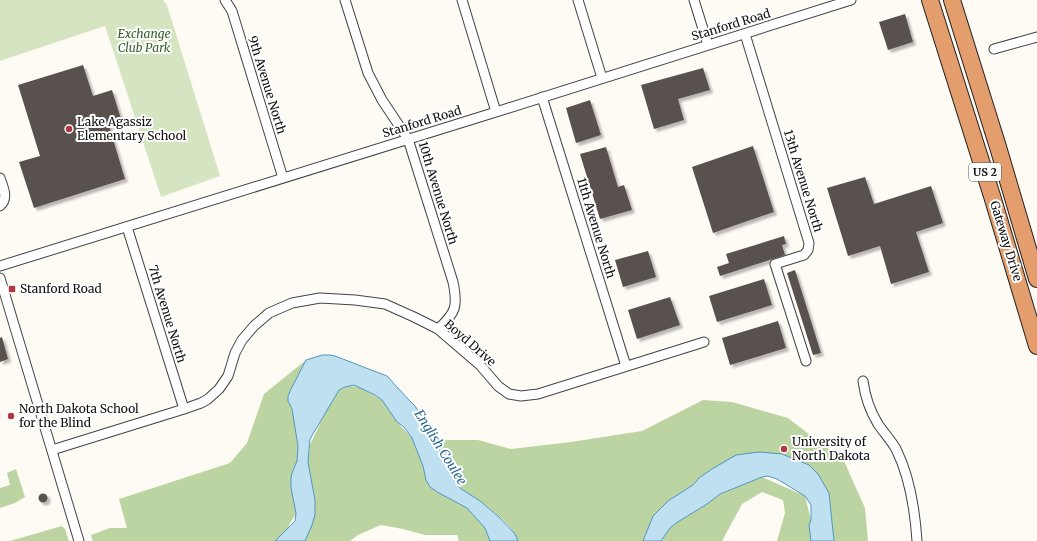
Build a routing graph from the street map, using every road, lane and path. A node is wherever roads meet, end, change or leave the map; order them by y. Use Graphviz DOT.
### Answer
graph roads {
  1 [pos="225,0"];
  2 [pos="345,0"];
  3 [pos="462,0"];
  4 [pos="578,0"];
  5 [pos="694,0"];
  6 [pos="851,0"];
  7 [pos="930,0"];
  8 [pos="952,0"];
  9 [pos="745,34"];
  10 [pos="1037,37"];
  11 [pos="708,45"];
  12 [pos="994,49"];
  13 [pos="602,78"];
  14 [pos="542,97"];
  15 [pos="496,112"];
  16 [pos="408,139"];
  17 [pos="998,147"];
  18 [pos="978,154"];
  19 [pos="0,178"];
  20 [pos="283,178"];
  21 [pos="0,206"];
  22 [pos="127,227"];
  23 [pos="0,266"];
  24 [pos="0,278"];
  25 [pos="1037,279"];
  26 [pos="438,329"];
  27 [pos="704,342"];
  28 [pos="1037,346"];
  29 [pos="806,361"];
  30 [pos="626,366"];
  31 [pos="863,381"];
  32 [pos="184,409"];
  33 [pos="52,450"];
  34 [pos="79,541"];
  35 [pos="917,541"];
  1 -- 20 [label="street, 9th Avenue North"];
  2 -- 16 [label="street, 10th Avenue North"];
  3 -- 15 [label="street"];
  4 -- 13 [label="street"];
  5 -- 11 [label="street"];
  6 -- 9 [label="street, Stanford Road"];
  7 -- 18 [label="highway, Gateway Drive / US 2"];
  8 -- 17 [label="highway, Gateway Drive / US 2"];
  9 -- 11 [label="street, Stanford Road"];
  9 -- 29 [label="street, 13th Avenue North"];
  10 -- 12 [label="street"];
  11 -- 13 [label="street, Stanford Road"];
  13 -- 14 [label="street, Stanford Road"];
  14 -- 15 [label="street, Stanford Road"];
  14 -- 30 [label="street, 11th Avenue North"];
  15 -- 16 [label="street, Stanford Road"];
  16 -- 20 [label="street, Stanford Road"];
  16 -- 26 [label="street, 10th Avenue North"];
  17 -- 18 [label="highway, US 2"];
  17 -- 25 [label="highway, Gateway Drive / US 2"];
  18 -- 28 [label="highway, Gateway Drive / US 2"];
  19 -- 21 [label="street"];
  20 -- 22 [label="street, Stanford Road"];
  22 -- 23 [label="street, Stanford Road"];
  22 -- 32 [label="street, 7th Avenue North"];
  24 -- 33 [label="street"];
  26 -- 30 [label="street, Boyd Drive"];
  26 -- 32 [label="street, Boyd Drive"];
  27 -- 30 [label="street, Boyd Drive"];
  31 -- 35 [label="street"];
  32 -- 33 [label="street, Boyd Drive"];
  33 -- 34 [label="street"];
}
